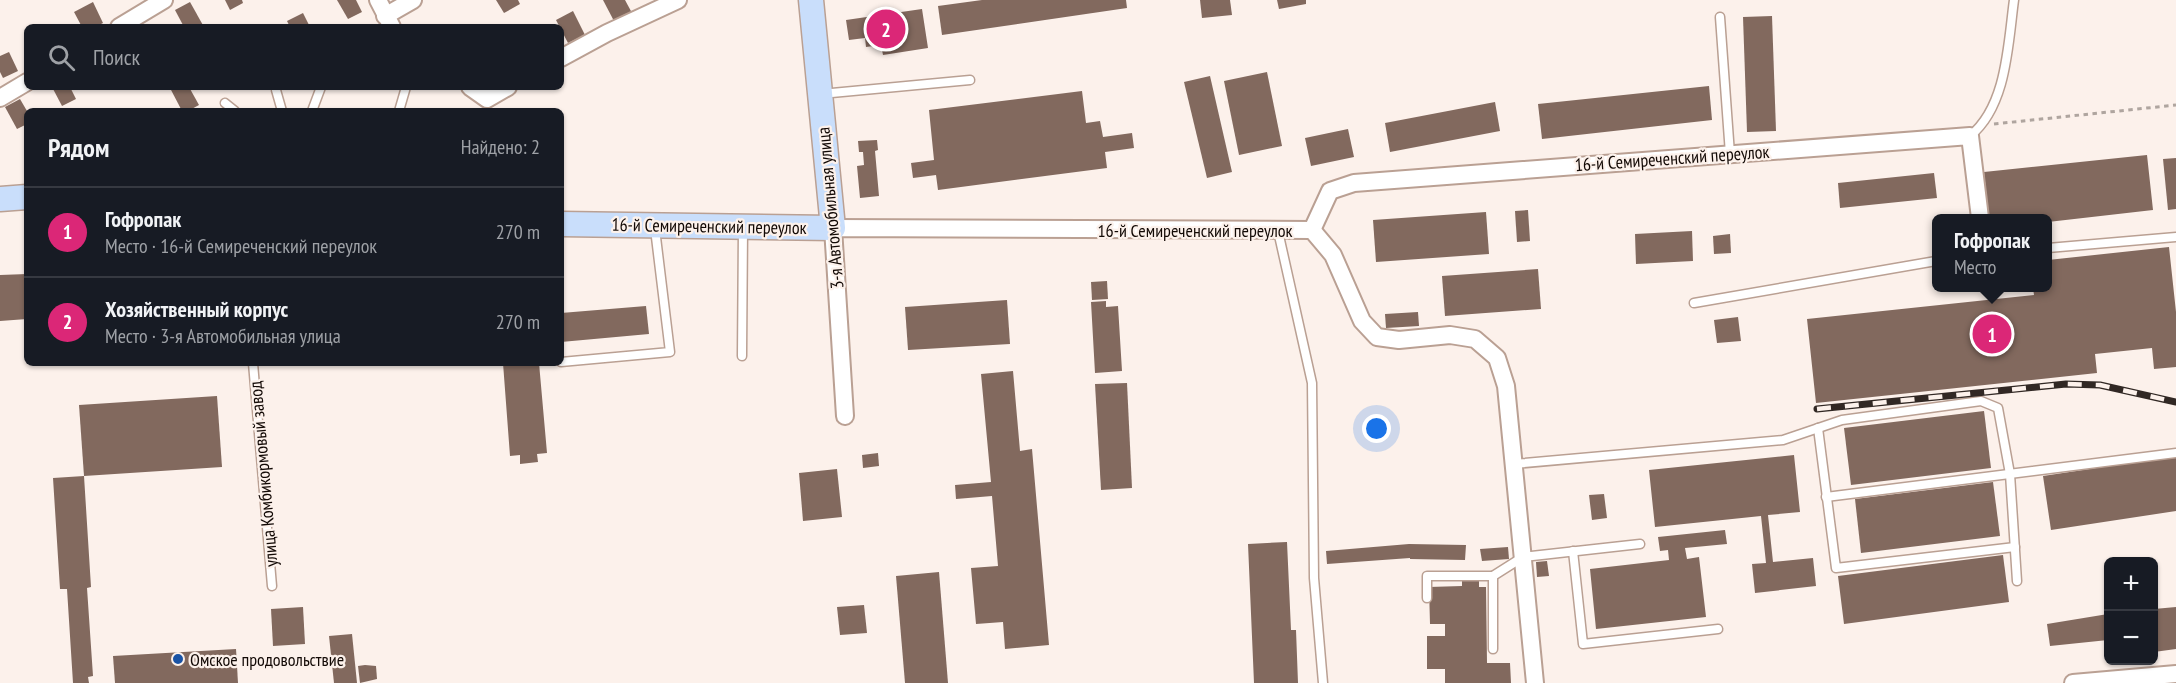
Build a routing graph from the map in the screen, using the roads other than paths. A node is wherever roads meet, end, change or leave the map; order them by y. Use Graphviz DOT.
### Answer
graph roads {
  1 [pos="164,0"];
  2 [pos="378,0"];
  3 [pos="413,0"];
  4 [pos="678,0"];
  5 [pos="811,0"];
  6 [pos="2014,0"];
  7 [pos="1720,17"];
  8 [pos="388,21"];
  9 [pos="124,24"];
  10 [pos="564,56"];
  11 [pos="970,80"];
  12 [pos="24,84"];
  13 [pos="276,90"];
  14 [pos="320,90"];
  15 [pos="405,90"];
  16 [pos="474,90"];
  17 [pos="503,90"];
  18 [pos="819,94"];
  19 [pos="0,98"];
  20 [pos="225,103"];
  21 [pos="232,108"];
  22 [pos="281,108"];
  23 [pos="313,108"];
  24 [pos="400,108"];
  25 [pos="1976,130"];
  26 [pos="1730,154"];
  27 [pos="24,197"];
  28 [pos="0,200"];
  29 [pos="1980,214"];
  30 [pos="564,224"];
  31 [pos="655,226"];
  32 [pos="743,227"];
  33 [pos="833,228"];
  34 [pos="1278,231"];
  35 [pos="1312,231"];
  36 [pos="2176,237"];
  37 [pos="2052,248"];
  38 [pos="1932,262"];
  39 [pos="1694,303"];
  40 [pos="742,356"];
  41 [pos="564,362"];
  42 [pos="253,366"];
  43 [pos="845,416"];
  44 [pos="1818,428"];
  45 [pos="2176,453"];
  46 [pos="1514,464"];
  47 [pos="2010,474"];
  48 [pos="1826,496"];
  49 [pos="1640,544"];
  50 [pos="2015,547"];
  51 [pos="1573,551"];
  52 [pos="1523,557"];
  53 [pos="1493,576"];
  54 [pos="2017,582"];
  55 [pos="272,586"];
  56 [pos="1427,598"];
  57 [pos="1718,629"];
  58 [pos="1493,649"];
  59 [pos="2176,674"];
  60 [pos="1323,683"];
  61 [pos="1535,683"];
  62 [pos="2073,683"];
  1 -- 9 [label="street"];
  2 -- 8 [label="street"];
  3 -- 8 [label="street"];
  4 -- 10 [label="street"];
  5 -- 18 [label="street, 3-я Автомобильная улица"];
  6 -- 25 [label="lane"];
  7 -- 26 [label="lane"];
  11 -- 18 [label="lane"];
  12 -- 19 [label="street"];
  13 -- 22 [label="lane"];
  14 -- 23 [label="lane"];
  15 -- 24 [label="lane"];
  16 -- 17 [label="street"];
  18 -- 33 [label="street, 3-я Автомобильная улица"];
  20 -- 21 [label="lane"];
  25 -- 26 [label="street, 16-й Семиреченский переулок"];
  25 -- 29 [label="street"];
  26 -- 35 [label="street, 16-й Семиреченский переулок"];
  27 -- 28 [label="street"];
  30 -- 31 [label="street, 16-й Семиреченский переулок"];
  31 -- 32 [label="street, 16-й Семиреченский переулок"];
  31 -- 41 [label="lane"];
  32 -- 33 [label="street, 16-й Семиреченский переулок"];
  32 -- 40 [label="lane"];
  33 -- 34 [label="street, 16-й Семиреченский переулок"];
  33 -- 43 [label="street, 3-я Автомобильная улица"];
  34 -- 35 [label="street, 16-й Семиреченский переулок"];
  34 -- 60 [label="lane"];
  35 -- 46 [label="street"];
  36 -- 37 [label="lane"];
  38 -- 39 [label="lane"];
  42 -- 55 [label="lane, улица Комбикормовый завод"];
  44 -- 46 [label="lane"];
  44 -- 47 [label="lane"];
  44 -- 48 [label="lane"];
  45 -- 47 [label="lane"];
  46 -- 52 [label="street"];
  47 -- 48 [label="lane"];
  47 -- 50 [label="lane"];
  48 -- 50 [label="lane"];
  49 -- 51 [label="lane"];
  50 -- 54 [label="lane"];
  51 -- 52 [label="lane"];
  51 -- 57 [label="lane"];
  52 -- 53 [label="lane"];
  52 -- 61 [label="street"];
  53 -- 56 [label="lane"];
  53 -- 58 [label="lane"];
  59 -- 62 [label="street"];
}
